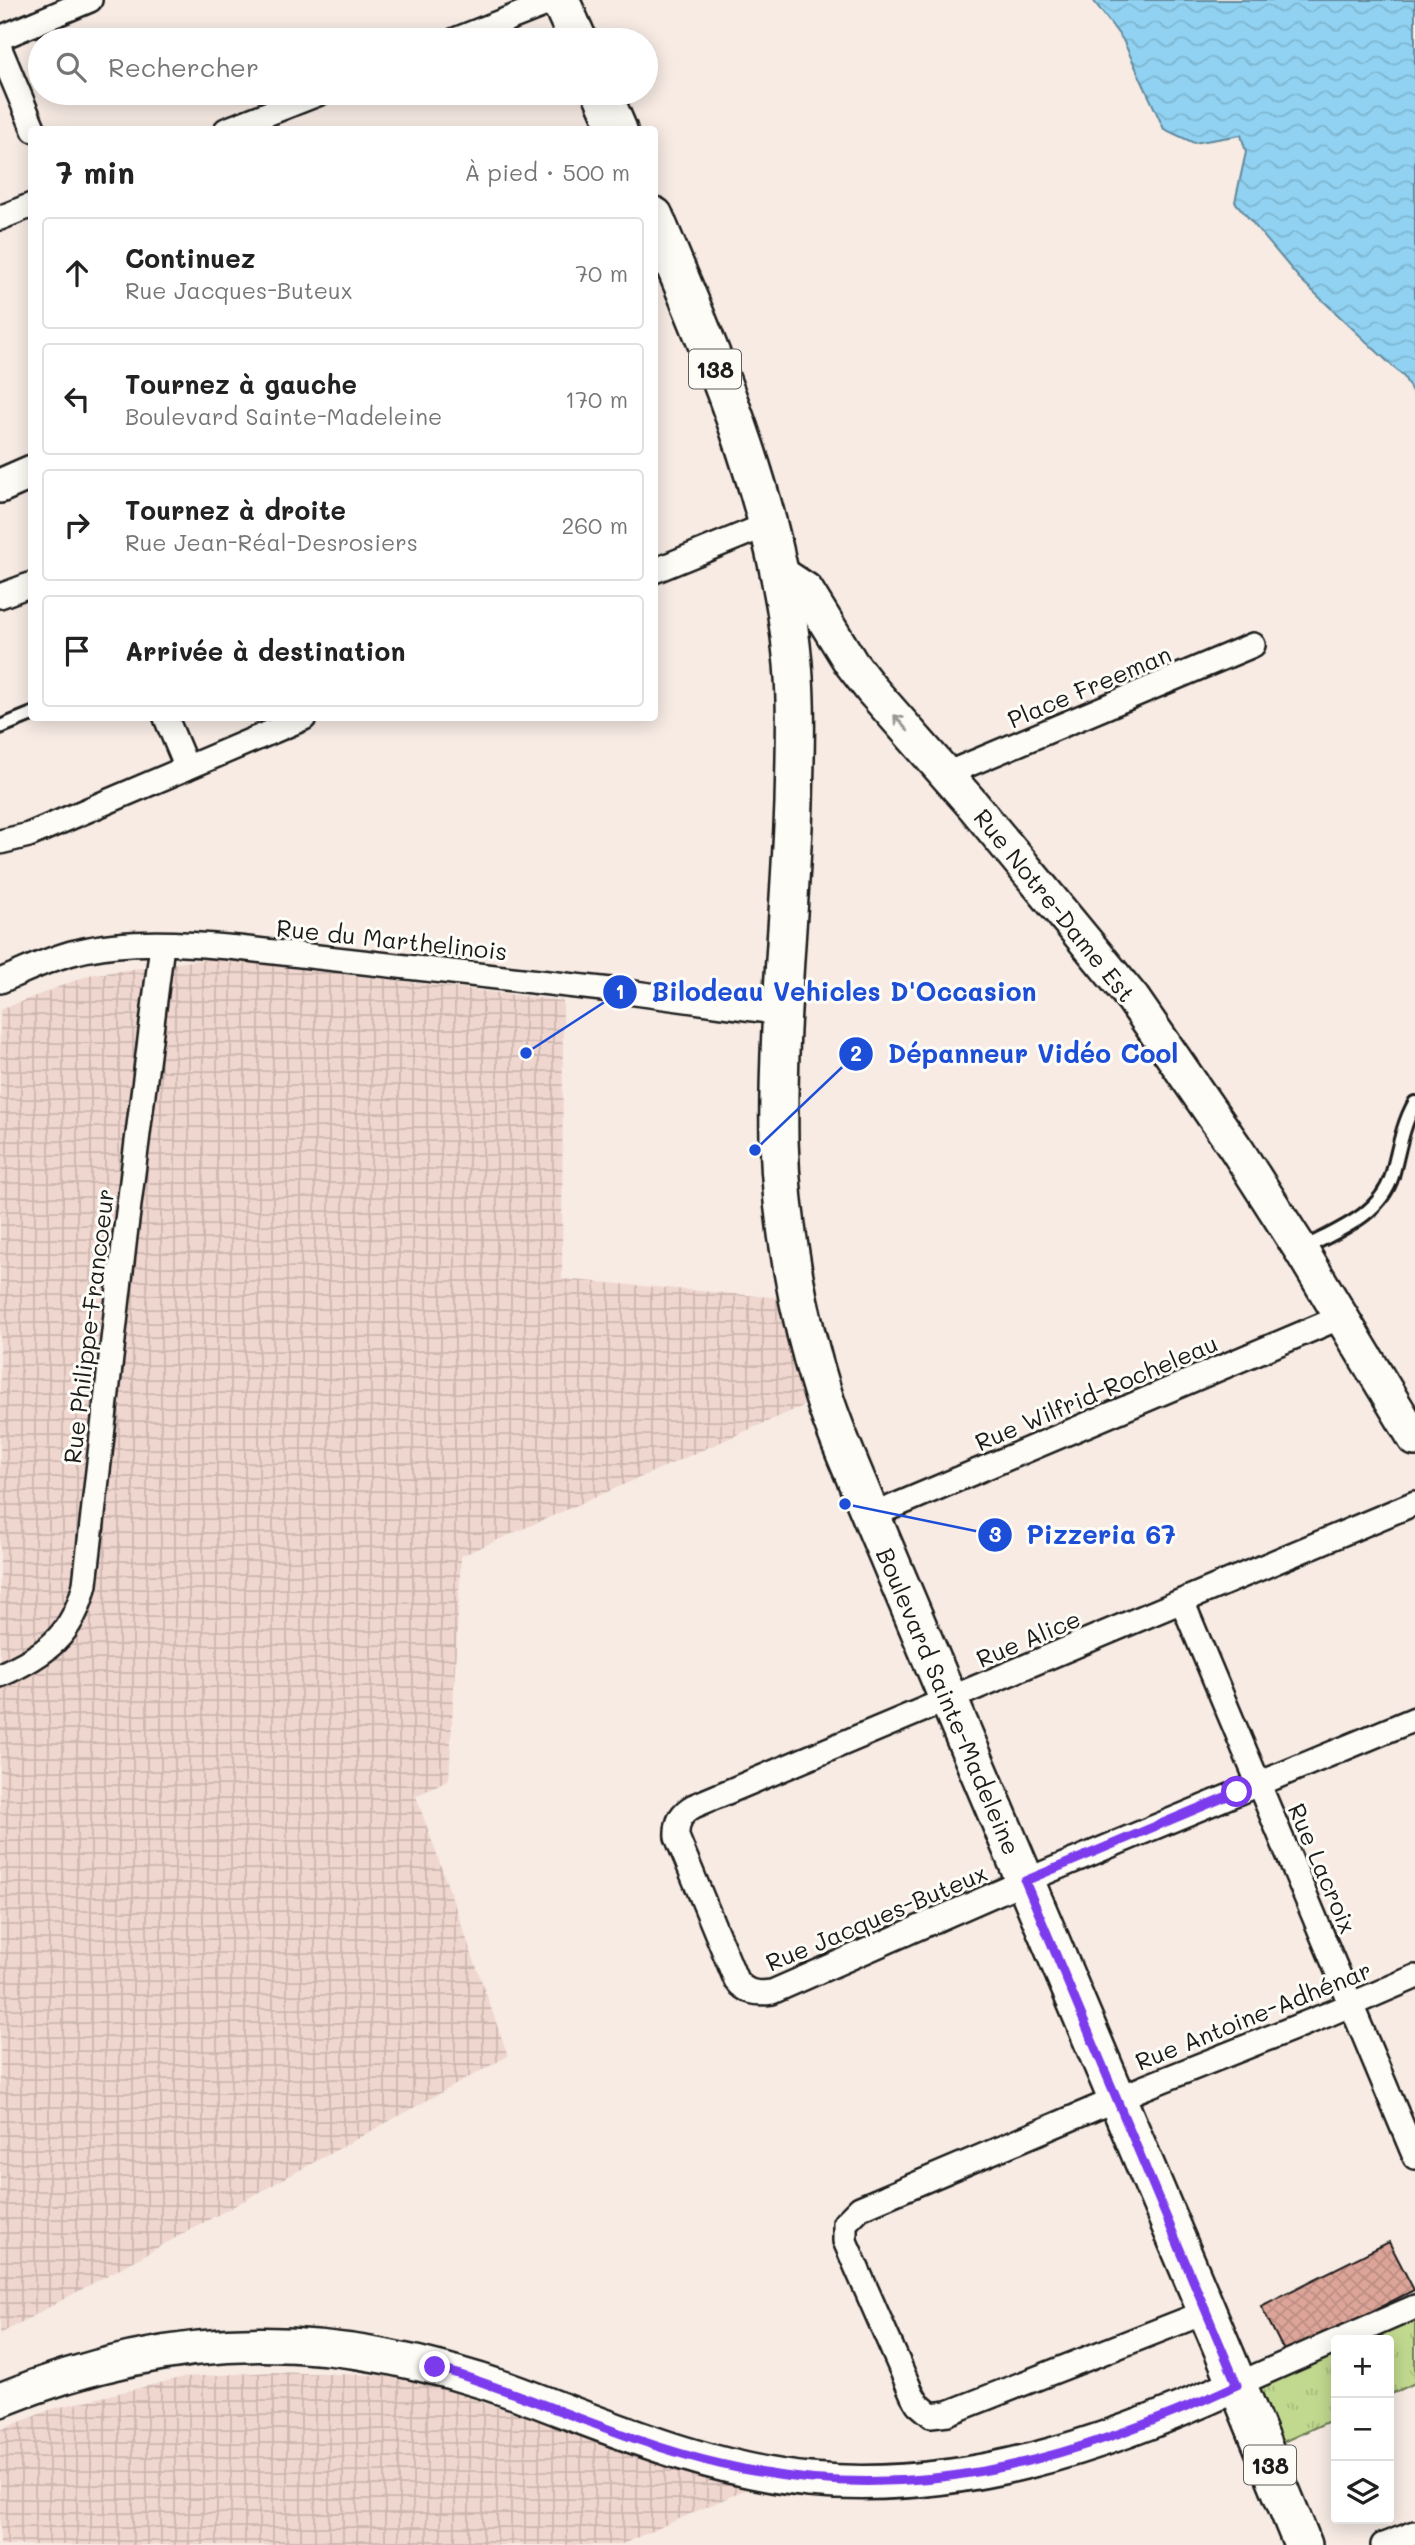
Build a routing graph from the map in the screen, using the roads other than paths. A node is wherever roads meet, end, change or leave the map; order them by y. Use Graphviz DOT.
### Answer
graph roads {
  1 [pos="90,0"];
  2 [pos="558,0"];
  3 [pos="486,28"];
  4 [pos="572,28"];
  5 [pos="0,38"];
  6 [pos="0,49"];
  7 [pos="290,105"];
  8 [pos="607,105"];
  9 [pos="32,126"];
  10 [pos="236,126"];
  11 [pos="616,126"];
  12 [pos="28,207"];
  13 [pos="0,218"];
  14 [pos="658,226"];
  15 [pos="28,474"];
  16 [pos="0,486"];
  17 [pos="769,524"];
  18 [pos="658,569"];
  19 [pos="780,573"];
  20 [pos="28,585"];
  21 [pos="0,596"];
  22 [pos="1253,645"];
  23 [pos="28,716"];
  24 [pos="167,721"];
  25 [pos="297,721"];
  26 [pos="0,727"];
  27 [pos="187,768"];
  28 [pos="946,774"];
  29 [pos="0,842"];
  30 [pos="162,945"];
  31 [pos="0,981"];
  32 [pos="782,1013"];
  33 [pos="1415,1103"];
  34 [pos="1300,1250"];
  35 [pos="1341,1317"];
  36 [pos="1415,1439"];
  37 [pos="1415,1503"];
  38 [pos="872,1516"];
  39 [pos="1181,1601"];
  40 [pos="0,1675"];
  41 [pos="948,1700"];
  42 [pos="1415,1719"];
  43 [pos="1259,1783"];
  44 [pos="1025,1881"];
  45 [pos="1415,1977"];
  46 [pos="743,1988"];
  47 [pos="1352,2004"];
  48 [pos="1117,2099"];
  49 [pos="1415,2157"];
  50 [pos="1415,2307"];
  51 [pos="1206,2312"];
  52 [pos="1351,2335"];
  53 [pos="1331,2344"];
  54 [pos="1237,2385"];
  55 [pos="0,2400"];
  56 [pos="1415,2533"];
  57 [pos="1303,2545"];
  58 [pos="1382,2545"];
  1 -- 5 [label="street"];
  2 -- 3 [label="street"];
  2 -- 4 [label="main road"];
  6 -- 9 [label="street"];
  7 -- 10 [label="street"];
  8 -- 11 [label="main road"];
  12 -- 13 [label="street"];
  14 -- 17 [label="main road, 138"];
  15 -- 16 [label="main road"];
  17 -- 18 [label="street"];
  17 -- 19 [label="main road, Boulevard Sainte-Madeleine / 138"];
  28 -- 19 [label="main road, Rue Notre-Dame Est, one-way"];
  19 -- 32 [label="main road, Boulevard Sainte-Madeleine / 138"];
  20 -- 21 [label="street"];
  22 -- 28 [label="street, Place Freeman"];
  23 -- 26 [label="lane"];
  24 -- 27 [label="street"];
  25 -- 27 [label="street"];
  27 -- 29 [label="street"];
  28 -- 34 [label="main road, Rue Notre-Dame Est"];
  30 -- 31 [label="street, Rue du Marthelinois"];
  30 -- 32 [label="street, Rue du Marthelinois"];
  30 -- 40 [label="street, Rue Philippe-Francoeur"];
  32 -- 38 [label="main road, Boulevard Sainte-Madeleine / 138"];
  33 -- 34 [label="lane"];
  34 -- 35 [label="main road, Rue Notre-Dame Est"];
  35 -- 36 [label="main road, Rue Notre-Dame Est"];
  35 -- 38 [label="street, Rue Wilfrid-Rocheleau"];
  37 -- 39 [label="street, Rue Alice"];
  38 -- 41 [label="main road, Boulevard Sainte-Madeleine / 138"];
  39 -- 41 [label="street, Rue Alice"];
  39 -- 43 [label="street, Rue Lacroix"];
  41 -- 44 [label="main road, Boulevard Sainte-Madeleine / 138"];
  41 -- 46 [label="street, Rue Alice"];
  42 -- 43 [label="street, Rue Jacques-Buteux"];
  43 -- 44 [label="street, Rue Jacques-Buteux"];
  43 -- 47 [label="street, Rue Lacroix"];
  44 -- 46 [label="street, Rue Jacques-Buteux"];
  44 -- 48 [label="main road, Boulevard Sainte-Madeleine / 138"];
  45 -- 47 [label="street, Rue Antoine-Adhénar"];
  47 -- 48 [label="street, Rue Antoine-Adhénar"];
  47 -- 49 [label="street, Rue Lacroix"];
  48 -- 51 [label="main road, Boulevard Sainte-Madeleine / 138"];
  48 -- 51 [label="street, Rue Antoine-Adhénar"];
  50 -- 52 [label="street"];
  51 -- 54 [label="main road, Boulevard Sainte-Madeleine / 138"];
  53 -- 54 [label="street"];
  54 -- 55 [label="main road"];
  54 -- 57 [label="main road, Boulevard Sainte-Madeleine / 138"];
  56 -- 58 [label="street"];
}
